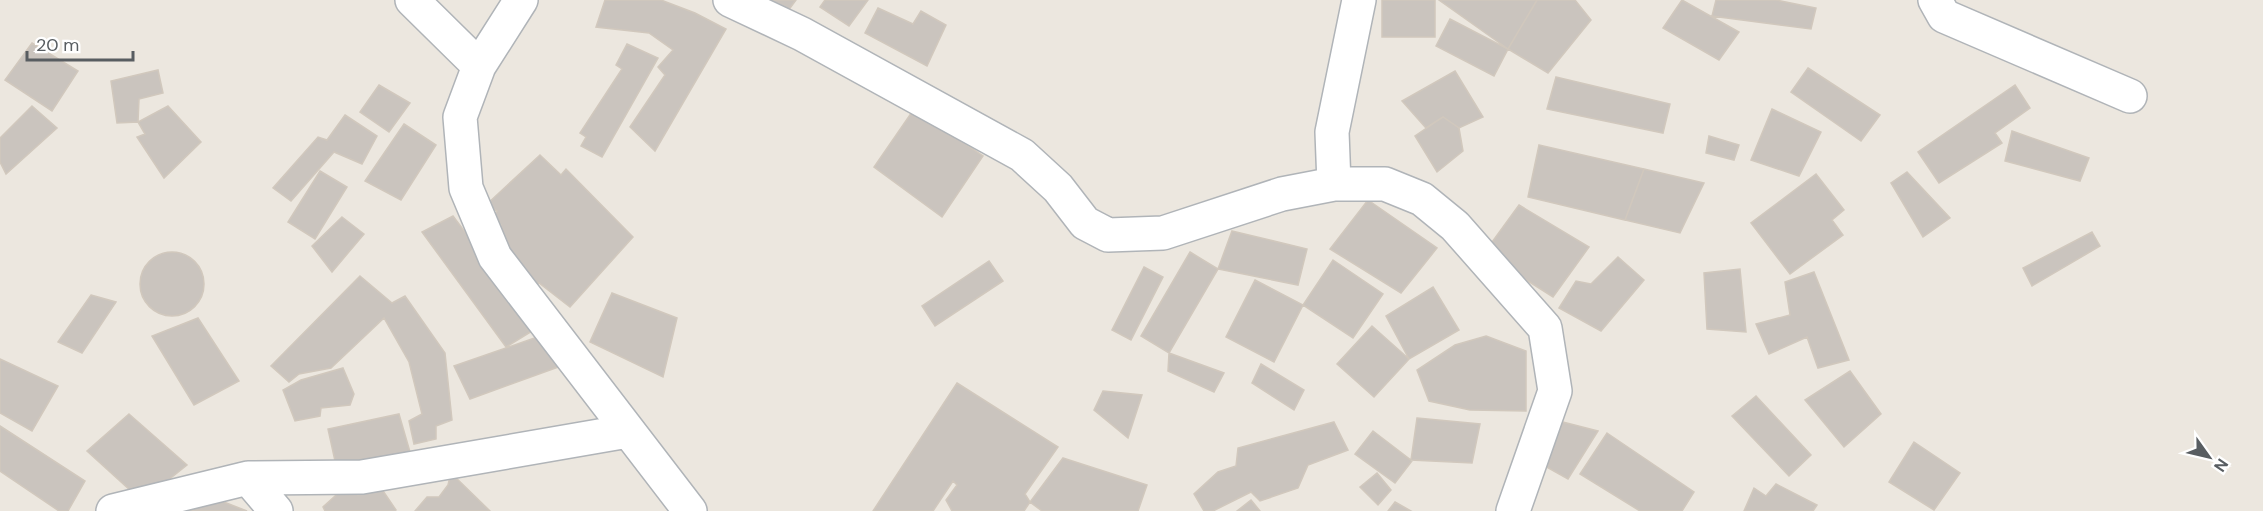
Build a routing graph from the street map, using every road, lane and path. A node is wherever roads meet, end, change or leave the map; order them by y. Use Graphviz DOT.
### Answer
graph roads {
  1 [pos="412,0"];
  2 [pos="521,0"];
  3 [pos="729,0"];
  4 [pos="1359,0"];
  5 [pos="1935,0"];
  6 [pos="479,66"];
  7 [pos="2130,96"];
  8 [pos="1334,184"];
  9 [pos="628,431"];
  10 [pos="248,478"];
  11 [pos="113,511"];
  12 [pos="276,511"];
  13 [pos="690,511"];
  14 [pos="1513,511"];
  1 -- 6 [label="street"];
  2 -- 6 [label="street"];
  3 -- 8 [label="street"];
  4 -- 8 [label="street"];
  5 -- 7 [label="street"];
  6 -- 9 [label="street"];
  8 -- 14 [label="street"];
  9 -- 10 [label="street"];
  9 -- 13 [label="street"];
  10 -- 11 [label="street"];
  10 -- 12 [label="street"];
}
